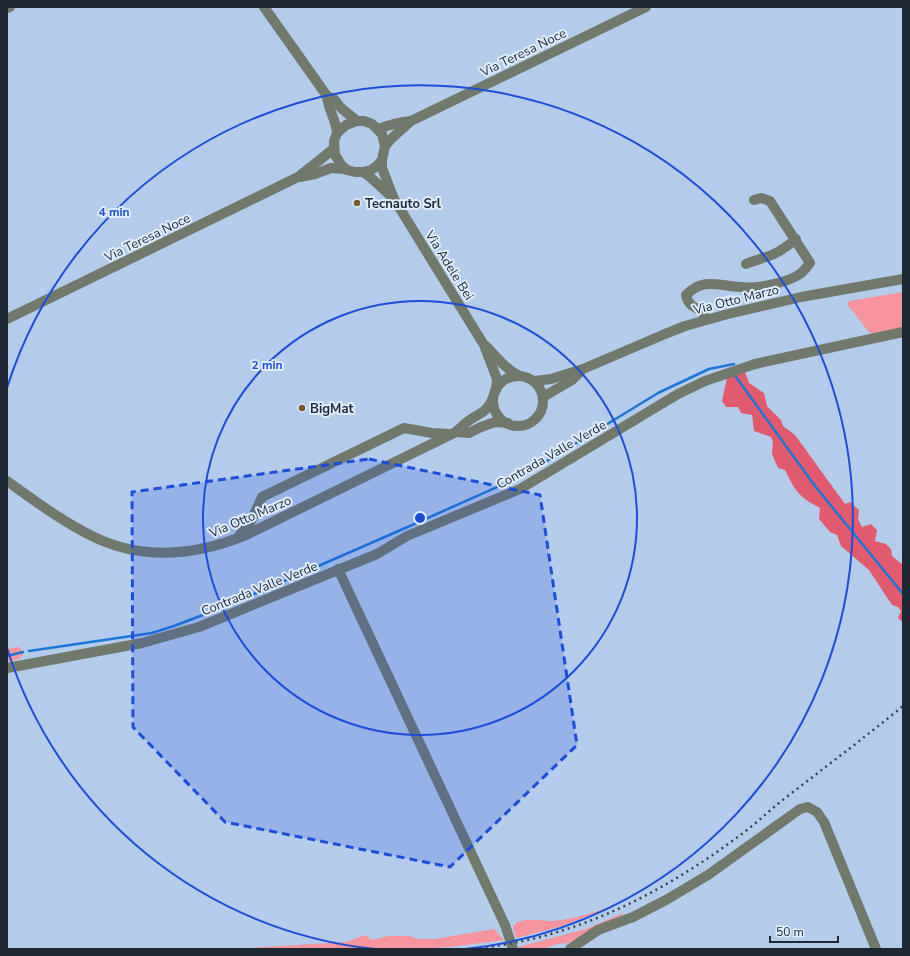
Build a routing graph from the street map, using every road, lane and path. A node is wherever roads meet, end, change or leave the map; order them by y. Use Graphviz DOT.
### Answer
graph roads {
  1 [pos="264,7"];
  2 [pos="646,7"];
  3 [pos="327,96"];
  4 [pos="356,121"];
  5 [pos="411,121"];
  6 [pos="378,128"];
  7 [pos="337,133"];
  8 [pos="385,146"];
  9 [pos="334,148"];
  10 [pos="382,160"];
  11 [pos="347,170"];
  12 [pos="363,172"];
  13 [pos="298,177"];
  14 [pos="394,199"];
  15 [pos="754,200"];
  16 [pos="796,239"];
  17 [pos="746,264"];
  18 [pos="903,279"];
  19 [pos="7,319"];
  20 [pos="706,320"];
  21 [pos="903,332"];
  22 [pos="484,345"];
  23 [pos="583,369"];
  24 [pos="520,376"];
  25 [pos="534,381"];
  26 [pos="495,394"];
  27 [pos="543,396"];
  28 [pos="508,424"];
  29 [pos="454,433"];
  30 [pos="7,481"];
  31 [pos="238,538"];
  32 [pos="338,569"];
  33 [pos="7,668"];
  34 [pos="512,949"];
  35 [pos="570,949"];
  36 [pos="876,949"];
  1 -- 3 [label="street"];
  2 -- 5 [label="street, Via Teresa Noce"];
  3 -- 4 [label="street"];
  3 -- 7 [label="street"];
  4 -- 6 [label="street"];
  4 -- 7 [label="street"];
  5 -- 6 [label="street, Via Teresa Noce"];
  5 -- 8 [label="street, Via Teresa Noce"];
  6 -- 8 [label="street"];
  7 -- 9 [label="street"];
  8 -- 10 [label="street"];
  9 -- 11 [label="street"];
  9 -- 13 [label="street, Via Teresa Noce"];
  10 -- 12 [label="street"];
  10 -- 14 [label="street, Via Adele Bei"];
  11 -- 12 [label="street"];
  11 -- 13 [label="street, Via Teresa Noce"];
  12 -- 14 [label="street, Via Adele Bei"];
  13 -- 19 [label="street, Via Teresa Noce"];
  14 -- 22 [label="street, Via Adele Bei"];
  15 -- 16 [label="street"];
  16 -- 17 [label="street"];
  16 -- 20 [label="street"];
  18 -- 20 [label="street, Via Otto Marzo"];
  20 -- 23 [label="street, Via Otto Marzo"];
  21 -- 32 [label="street, Contrada Valle Verde"];
  22 -- 24 [label="street"];
  22 -- 26 [label="street"];
  23 -- 25 [label="street, Via Otto Marzo"];
  23 -- 27 [label="street, Via Otto Marzo"];
  24 -- 25 [label="street"];
  24 -- 26 [label="street"];
  25 -- 27 [label="street"];
  26 -- 28 [label="street"];
  26 -- 29 [label="street, Via Otto Marzo"];
  27 -- 28 [label="street"];
  28 -- 29 [label="street, Via Otto Marzo"];
  29 -- 31 [label="street, Via Otto Marzo"];
  29 -- 31 [label="street"];
  30 -- 31 [label="street, Via Otto Marzo"];
  32 -- 33 [label="street, Contrada Valle Verde"];
  32 -- 34 [label="street"];
  35 -- 36 [label="street"];
}
